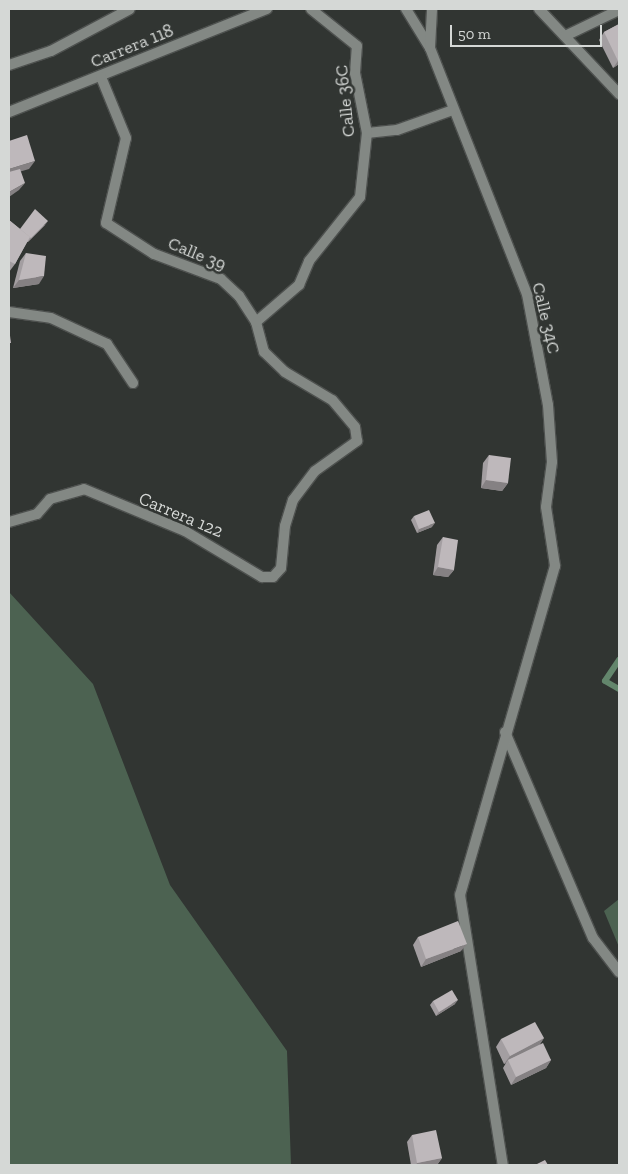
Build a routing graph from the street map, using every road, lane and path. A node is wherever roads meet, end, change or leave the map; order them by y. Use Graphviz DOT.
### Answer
graph roads {
  1 [pos="130,9"];
  2 [pos="267,9"];
  3 [pos="311,9"];
  4 [pos="406,9"];
  5 [pos="432,9"];
  6 [pos="539,9"];
  7 [pos="619,10"];
  8 [pos="565,36"];
  9 [pos="430,48"];
  10 [pos="9,65"];
  11 [pos="101,77"];
  12 [pos="619,94"];
  13 [pos="453,110"];
  14 [pos="9,112"];
  15 [pos="367,133"];
  16 [pos="9,312"];
  17 [pos="256,322"];
  18 [pos="133,383"];
  19 [pos="357,441"];
  20 [pos="9,522"];
  21 [pos="505,732"];
  22 [pos="619,972"];
  23 [pos="503,1165"];
  1 -- 10 [label="street"];
  2 -- 11 [label="street, Carrera 118"];
  3 -- 15 [label="street, Calle 36C"];
  4 -- 9 [label="street, Calle 34C"];
  5 -- 9 [label="street"];
  6 -- 8 [label="street"];
  7 -- 8 [label="street"];
  8 -- 12 [label="street"];
  9 -- 13 [label="street, Calle 34C"];
  11 -- 14 [label="street, Carrera 118"];
  11 -- 17 [label="street, Calle 39"];
  13 -- 15 [label="street"];
  13 -- 21 [label="street, Calle 34C"];
  15 -- 17 [label="street, Calle 36C"];
  16 -- 18 [label="street"];
  17 -- 19 [label="street, Calle 39"];
  19 -- 20 [label="street, Carrera 122"];
  21 -- 22 [label="street"];
  21 -- 23 [label="street, Calle 34C"];
}
